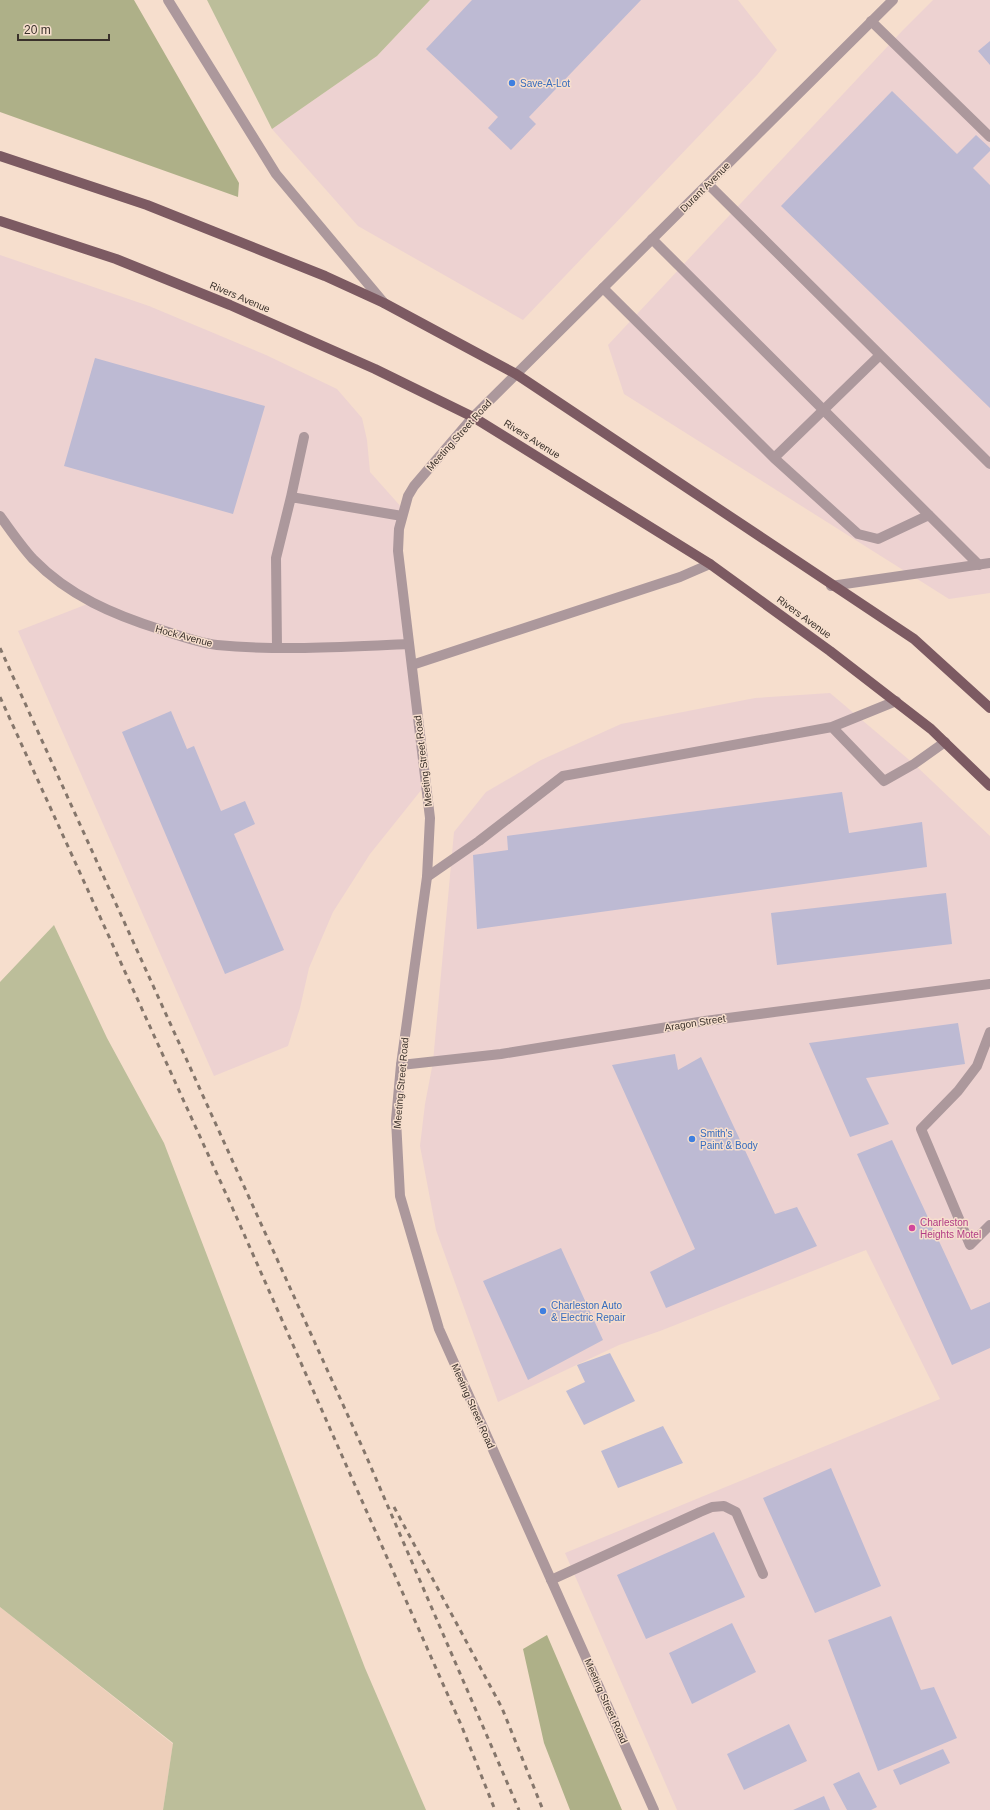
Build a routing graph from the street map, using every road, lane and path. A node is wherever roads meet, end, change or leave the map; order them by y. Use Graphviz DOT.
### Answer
graph roads {
  1 [pos="168,0"];
  2 [pos="893,0"];
  3 [pos="871,22"];
  4 [pos="990,137"];
  5 [pos="0,156"];
  6 [pos="708,184"];
  7 [pos="0,221"];
  8 [pos="652,239"];
  9 [pos="603,288"];
  10 [pos="384,303"];
  11 [pos="880,355"];
  12 [pos="516,374"];
  13 [pos="824,409"];
  14 [pos="473,417"];
  15 [pos="304,437"];
  16 [pos="774,458"];
  17 [pos="990,464"];
  18 [pos="291,497"];
  19 [pos="929,515"];
  20 [pos="0,516"];
  21 [pos="402,516"];
  22 [pos="990,563"];
  23 [pos="710,564"];
  24 [pos="979,565"];
  25 [pos="831,586"];
  26 [pos="408,644"];
  27 [pos="277,648"];
  28 [pos="412,665"];
  29 [pos="896,701"];
  30 [pos="990,708"];
  31 [pos="832,728"];
  32 [pos="945,742"];
  33 [pos="990,786"];
  34 [pos="427,877"];
  35 [pos="990,984"];
  36 [pos="990,1032"];
  37 [pos="401,1065"];
  38 [pos="990,1226"];
  39 [pos="763,1574"];
  40 [pos="552,1580"];
  41 [pos="654,1810"];
  1 -- 10 [label="street"];
  2 -- 3 [label="street, Durant Avenue"];
  3 -- 4 [label="street"];
  3 -- 6 [label="street, Durant Avenue"];
  5 -- 10 [label="main road"];
  6 -- 8 [label="street, Durant Avenue"];
  6 -- 11 [label="street"];
  7 -- 14 [label="main road, Rivers Avenue"];
  8 -- 9 [label="street, Durant Avenue"];
  8 -- 13 [label="street"];
  9 -- 12 [label="street, Durant Avenue"];
  9 -- 16 [label="street"];
  10 -- 12 [label="main road"];
  11 -- 13 [label="street"];
  11 -- 17 [label="street"];
  12 -- 14 [label="street, Meeting Street Road"];
  12 -- 25 [label="main road"];
  13 -- 16 [label="street"];
  13 -- 19 [label="street"];
  14 -- 21 [label="street, Meeting Street Road"];
  14 -- 23 [label="main road, Rivers Avenue"];
  15 -- 18 [label="street"];
  16 -- 19 [label="street"];
  18 -- 21 [label="street"];
  18 -- 27 [label="street"];
  19 -- 24 [label="street"];
  20 -- 27 [label="street, Hock Avenue"];
  21 -- 26 [label="street, Meeting Street Road"];
  22 -- 24 [label="street"];
  23 -- 28 [label="street"];
  23 -- 29 [label="main road, Rivers Avenue"];
  24 -- 25 [label="street"];
  25 -- 30 [label="main road"];
  26 -- 27 [label="street, Hock Avenue"];
  26 -- 28 [label="street, Meeting Street Road"];
  28 -- 34 [label="street, Meeting Street Road"];
  29 -- 31 [label="street"];
  29 -- 32 [label="main road, Rivers Avenue"];
  31 -- 32 [label="street"];
  31 -- 34 [label="street"];
  32 -- 33 [label="main road, Rivers Avenue"];
  34 -- 37 [label="street, Meeting Street Road"];
  35 -- 37 [label="street, Aragon Street"];
  36 -- 38 [label="street"];
  37 -- 40 [label="street, Meeting Street Road"];
  39 -- 40 [label="street"];
  40 -- 41 [label="street, Meeting Street Road"];
}
